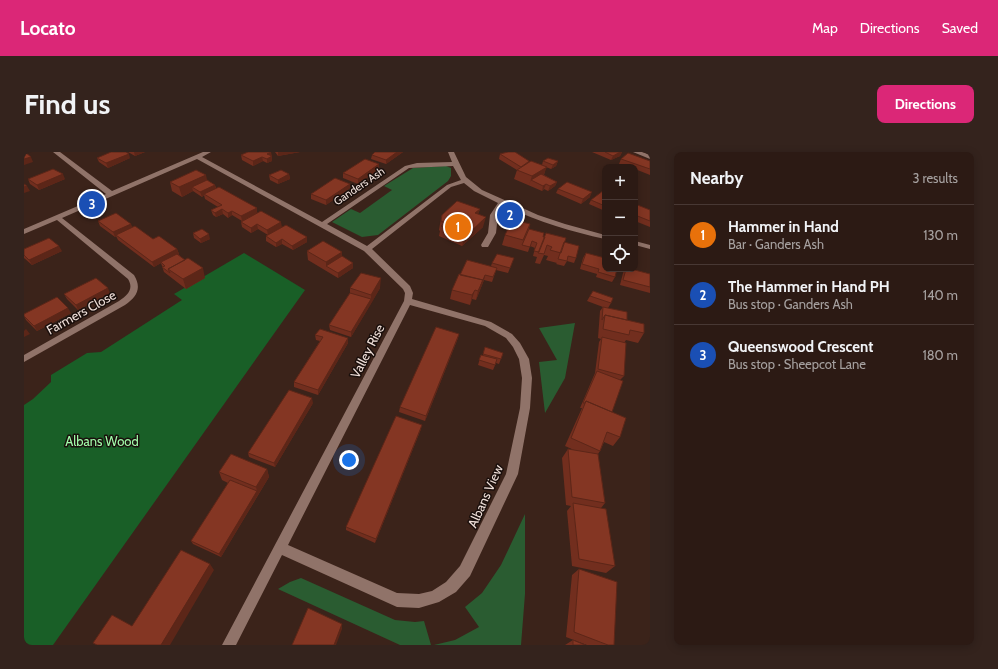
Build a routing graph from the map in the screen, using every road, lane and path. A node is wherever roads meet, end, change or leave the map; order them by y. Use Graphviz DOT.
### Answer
graph roads {
  1 [pos="56,152"];
  2 [pos="208,152"];
  3 [pos="451,152"];
  4 [pos="636,152"];
  5 [pos="197,157"];
  6 [pos="650,157"];
  7 [pos="455,164"];
  8 [pos="465,181"];
  9 [pos="111,194"];
  10 [pos="502,202"];
  11 [pos="57,217"];
  12 [pos="323,224"];
  13 [pos="24,232"];
  14 [pos="602,236"];
  15 [pos="638,244"];
  16 [pos="485,245"];
  17 [pos="650,247"];
  18 [pos="367,249"];
  19 [pos="408,301"];
  20 [pos="24,359"];
  21 [pos="280,548"];
  22 [pos="229,645"];
  1 -- 9 [label="street"];
  2 -- 5 [label="street"];
  3 -- 7 [label="street"];
  4 -- 6 [label="street"];
  5 -- 9 [label="street"];
  5 -- 12 [label="street"];
  7 -- 8 [label="street"];
  7 -- 12 [label="street, Ganders Ash"];
  8 -- 10 [label="street"];
  8 -- 18 [label="street"];
  9 -- 11 [label="street"];
  10 -- 14 [label="street"];
  10 -- 16 [label="street"];
  11 -- 13 [label="street"];
  11 -- 20 [label="street, Farmers Close"];
  12 -- 18 [label="street"];
  15 -- 17 [label="street"];
  18 -- 19 [label="street"];
  19 -- 21 [label="street, Valley Rise"];
  19 -- 21 [label="street, Albans View"];
  21 -- 22 [label="street, Valley Rise"];
}
